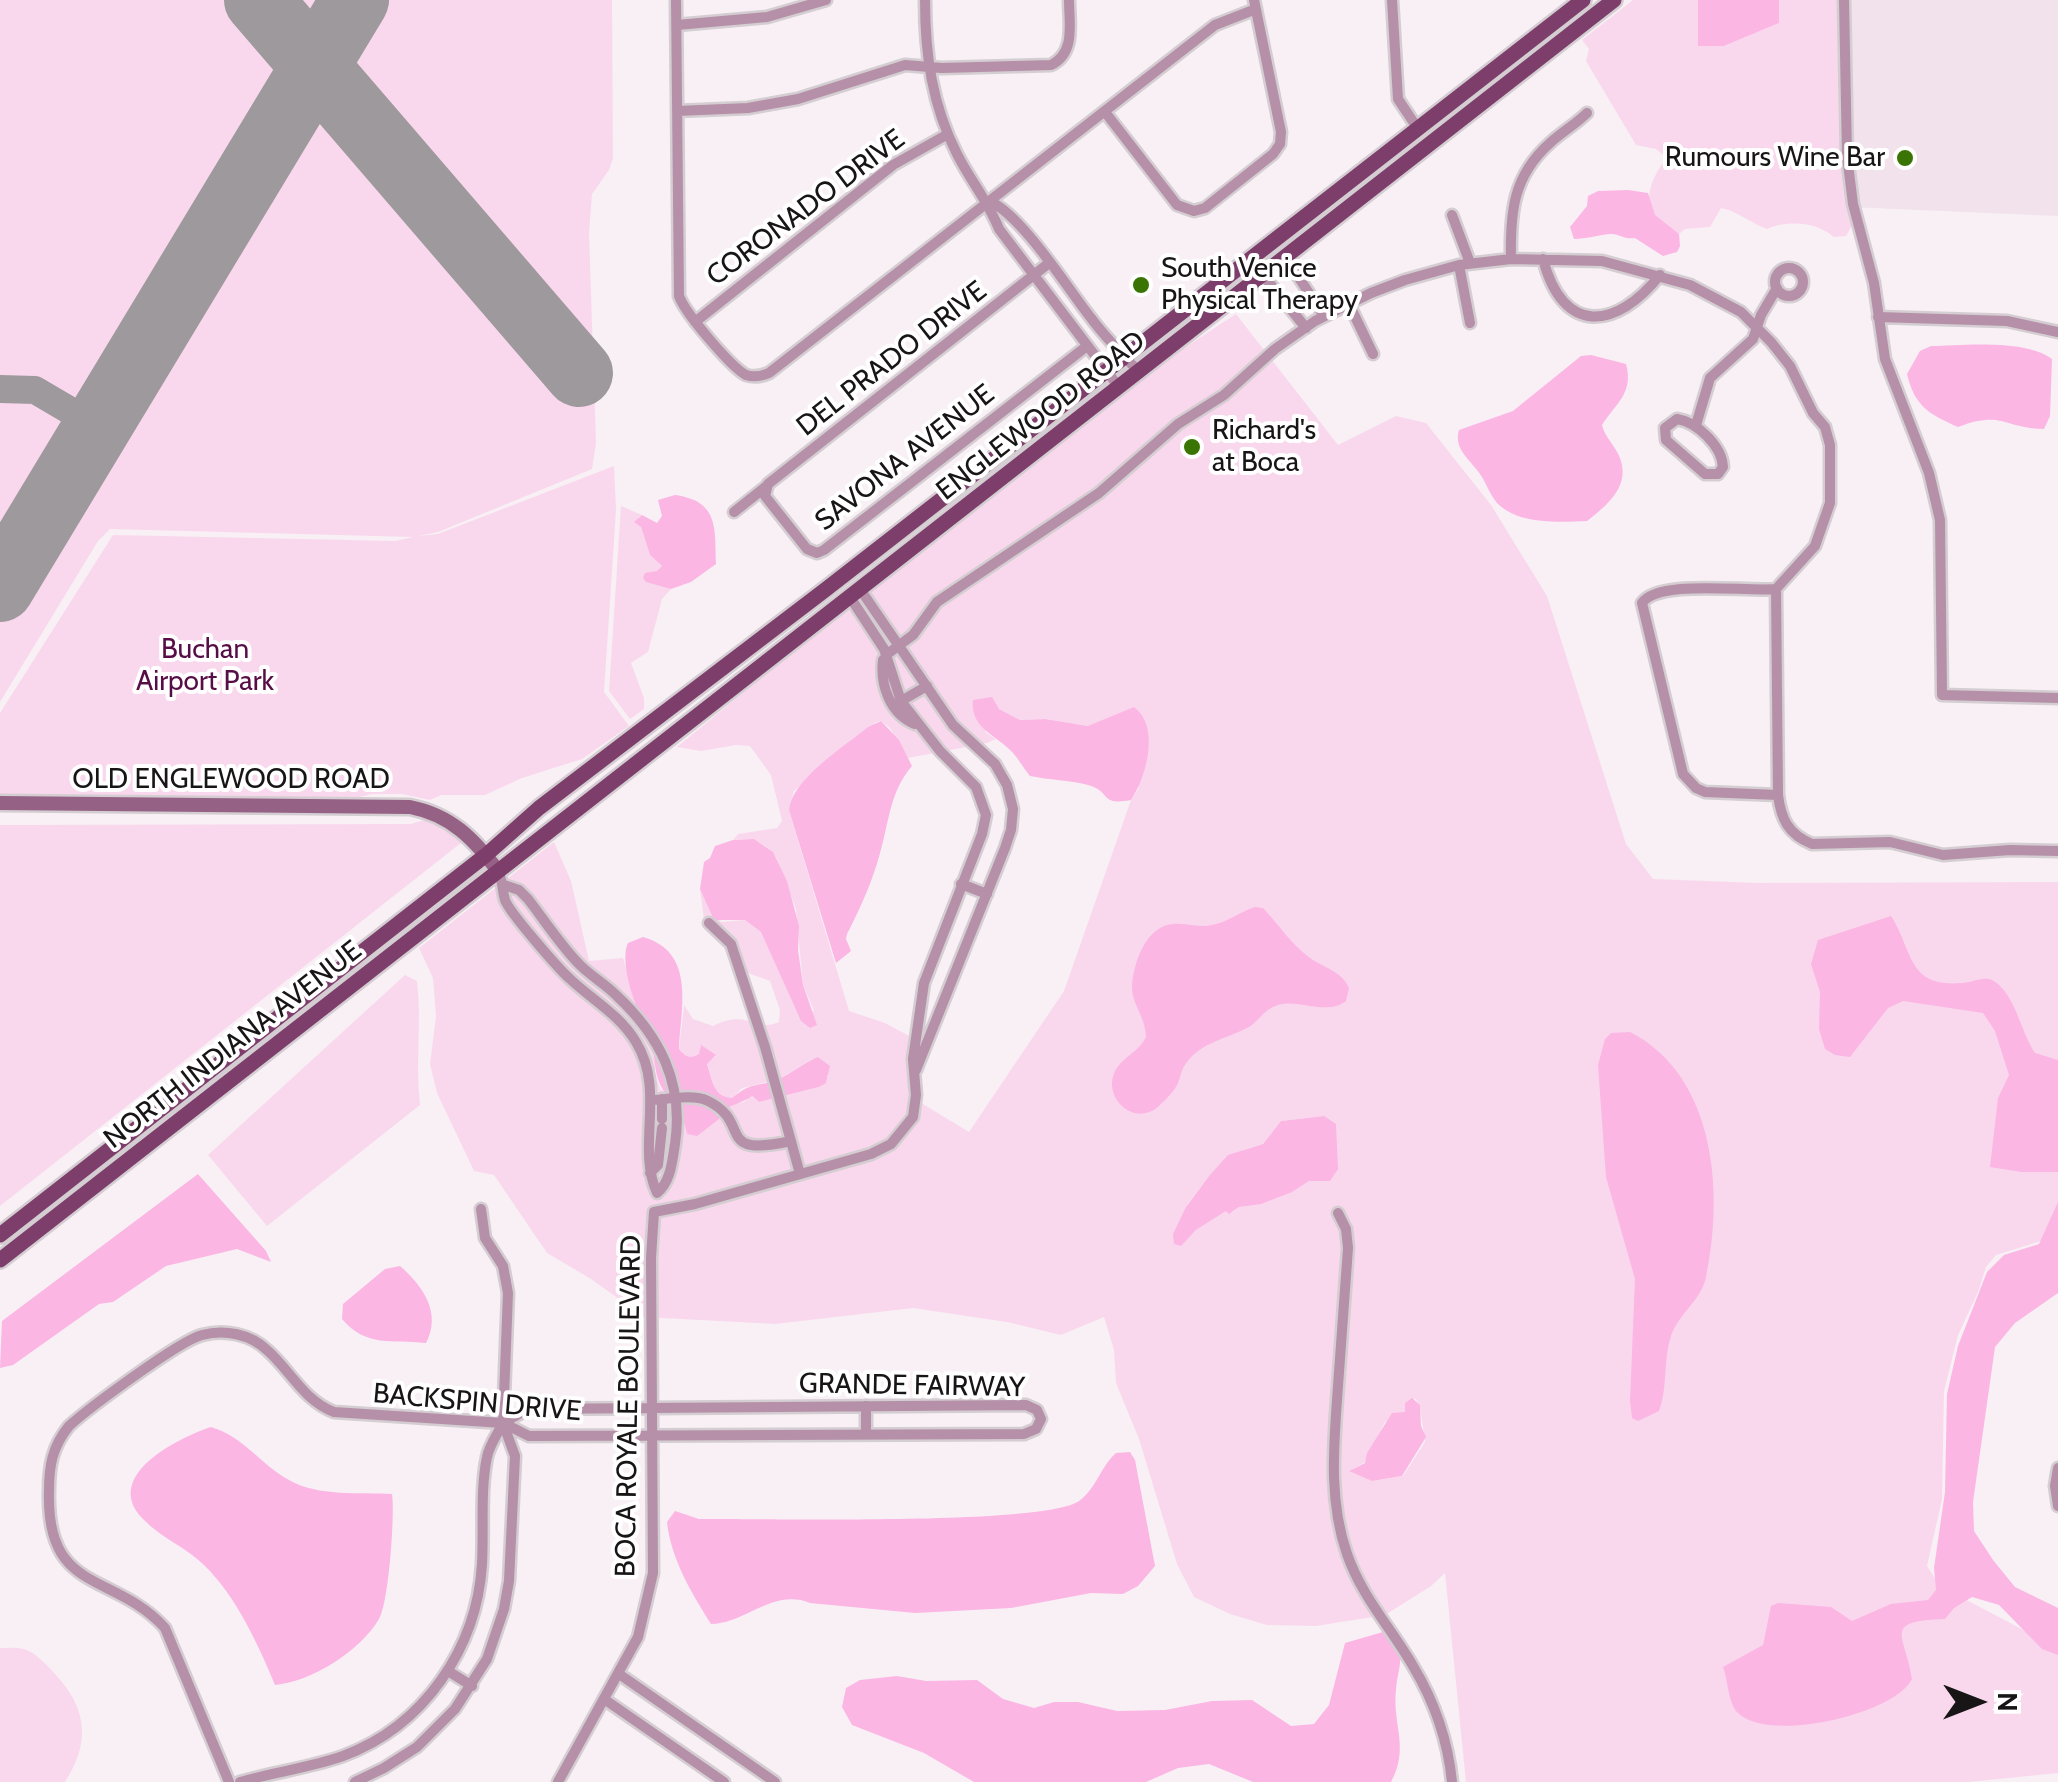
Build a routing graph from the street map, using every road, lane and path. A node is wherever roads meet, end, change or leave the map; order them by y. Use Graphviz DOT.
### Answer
graph roads {
  1 [pos="676,0"];
  2 [pos="826,0"];
  3 [pos="925,0"];
  4 [pos="1069,0"];
  5 [pos="1392,0"];
  6 [pos="1582,0"];
  7 [pos="1614,0"];
  8 [pos="1844,0"];
  9 [pos="1255,5"];
  10 [pos="677,25"];
  11 [pos="928,66"];
  12 [pos="677,111"];
  13 [pos="1104,112"];
  14 [pos="1587,113"];
  15 [pos="1418,129"];
  16 [pos="948,134"];
  17 [pos="988,202"];
  18 [pos="1452,216"];
  19 [pos="1261,252"];
  20 [pos="1511,258"];
  21 [pos="1543,259"];
  22 [pos="1049,263"];
  23 [pos="1465,264"];
  24 [pos="1274,267"];
  25 [pos="1660,275"];
  26 [pos="1036,276"];
  27 [pos="1305,287"];
  28 [pos="1777,288"];
  29 [pos="1284,302"];
  30 [pos="1349,304"];
  31 [pos="1324,316"];
  32 [pos="1878,318"];
  33 [pos="695,322"];
  34 [pos="1470,323"];
  35 [pos="1306,328"];
  36 [pos="1758,328"];
  37 [pos="2058,332"];
  38 [pos="1087,346"];
  39 [pos="1373,354"];
  40 [pos="1125,357"];
  41 [pos="1138,371"];
  42 [pos="1106,372"];
  43 [pos="1118,386"];
  44 [pos="1696,425"];
  45 [pos="766,487"];
  46 [pos="734,512"];
  47 [pos="924,513"];
  48 [pos="1776,589"];
  49 [pos="855,593"];
  50 [pos="899,645"];
  51 [pos="885,652"];
  52 [pos="927,686"];
  53 [pos="2058,698"];
  54 [pos="901,701"];
  55 [pos="918,725"];
  56 [pos="1778,795"];
  57 [pos="0,803"];
  58 [pos="2058,851"];
  59 [pos="486,855"];
  60 [pos="501,878"];
  61 [pos="961,884"];
  62 [pos="987,894"];
  63 [pos="709,923"];
  64 [pos="915,1076"];
  65 [pos="676,1099"];
  66 [pos="657,1100"];
  67 [pos="791,1141"];
  68 [pos="674,1152"];
  69 [pos="661,1153"];
  70 [pos="650,1173"];
  71 [pos="800,1174"];
  72 [pos="657,1193"];
  73 [pos="481,1209"];
  74 [pos="654,1212"];
  75 [pos="1338,1213"];
  76 [pos="0,1235"];
  77 [pos="0,1260"];
  78 [pos="866,1406"];
  79 [pos="652,1408"];
  80 [pos="503,1423"];
  81 [pos="866,1434"];
  82 [pos="652,1436"];
  83 [pos="2058,1468"];
  84 [pos="2058,1506"];
  85 [pos="448,1671"];
  86 [pos="619,1674"];
  87 [pos="472,1686"];
  88 [pos="604,1698"];
  89 [pos="228,1782"];
  90 [pos="240,1782"];
  91 [pos="354,1782"];
  92 [pos="558,1782"];
  93 [pos="724,1782"];
  94 [pos="775,1782"];
  95 [pos="1452,1782"];
  1 -- 10 [label="street"];
  2 -- 10 [label="street"];
  3 -- 11 [label="street"];
  4 -- 11 [label="street"];
  5 -- 15 [label="street"];
  6 -- 15 [label="main road, ENGLEWOOD ROAD"];
  7 -- 24 [label="main road, ENGLEWOOD ROAD"];
  8 -- 32 [label="street"];
  9 -- 13 [label="street"];
  9 -- 13 [label="street"];
  10 -- 12 [label="street"];
  11 -- 12 [label="street"];
  11 -- 16 [label="street"];
  12 -- 33 [label="street"];
  13 -- 17 [label="street"];
  14 -- 20 [label="street"];
  15 -- 19 [label="main road, ENGLEWOOD ROAD"];
  16 -- 17 [label="street"];
  16 -- 33 [label="street, CORONADO DRIVE"];
  17 -- 22 [label="street"];
  17 -- 26 [label="street"];
  17 -- 33 [label="street"];
  18 -- 23 [label="street"];
  19 -- 24 [label="main road"];
  19 -- 40 [label="main road, ENGLEWOOD ROAD"];
  20 -- 21 [label="street"];
  20 -- 23 [label="street"];
  21 -- 25 [label="street"];
  21 -- 25 [label="street"];
  22 -- 26 [label="street, DEL PRADO DRIVE"];
  22 -- 40 [label="street"];
  23 -- 30 [label="street"];
  23 -- 34 [label="street"];
  24 -- 27 [label="street"];
  24 -- 29 [label="street"];
  24 -- 41 [label="main road, ENGLEWOOD ROAD"];
  25 -- 36 [label="street"];
  26 -- 38 [label="street"];
  26 -- 45 [label="street, DEL PRADO DRIVE"];
  27 -- 29 [label="street"];
  27 -- 31 [label="street"];
  28 -- 36 [label="street"];
  29 -- 35 [label="street"];
  30 -- 31 [label="street"];
  30 -- 39 [label="street"];
  31 -- 35 [label="street"];
  32 -- 37 [label="street"];
  32 -- 53 [label="street"];
  35 -- 50 [label="street"];
  36 -- 44 [label="street"];
  36 -- 48 [label="street"];
  38 -- 42 [label="street"];
  38 -- 45 [label="street, SAVONA AVENUE"];
  40 -- 41 [label="street"];
  40 -- 42 [label="main road, ENGLEWOOD ROAD"];
  41 -- 43 [label="main road, ENGLEWOOD ROAD"];
  42 -- 43 [label="street"];
  42 -- 47 [label="main road, ENGLEWOOD ROAD"];
  43 -- 49 [label="main road, ENGLEWOOD ROAD"];
  44 -- 44 [label="street"];
  45 -- 46 [label="street, DEL PRADO DRIVE"];
  47 -- 49 [label="main road"];
  47 -- 59 [label="main road, ENGLEWOOD ROAD"];
  48 -- 56 [label="street"];
  48 -- 56 [label="street"];
  49 -- 50 [label="street, BOCA ROYALE BOULEVARD"];
  49 -- 51 [label="street, BOCA ROYALE BOULEVARD"];
  49 -- 60 [label="main road, ENGLEWOOD ROAD"];
  50 -- 51 [label="street"];
  50 -- 52 [label="street, BOCA ROYALE BOULEVARD"];
  51 -- 54 [label="street, BOCA ROYALE BOULEVARD"];
  51 -- 55 [label="street"];
  52 -- 54 [label="street"];
  52 -- 62 [label="street, BOCA ROYALE BOULEVARD"];
  54 -- 55 [label="street, BOCA ROYALE BOULEVARD"];
  55 -- 61 [label="street, BOCA ROYALE BOULEVARD"];
  56 -- 58 [label="street"];
  57 -- 59 [label="street, OLD ENGLEWOOD ROAD"];
  59 -- 60 [label="street, OLD ENGLEWOOD ROAD"];
  59 -- 76 [label="main road, NORTH INDIANA AVENUE"];
  60 -- 65 [label="street"];
  60 -- 66 [label="street"];
  60 -- 77 [label="main road, NORTH INDIANA AVENUE"];
  61 -- 62 [label="street"];
  61 -- 64 [label="street, BOCA ROYALE BOULEVARD"];
  62 -- 64 [label="street, BOCA ROYALE BOULEVARD"];
  63 -- 67 [label="street"];
  64 -- 71 [label="street, BOCA ROYALE BOULEVARD"];
  65 -- 66 [label="street"];
  65 -- 67 [label="street"];
  65 -- 68 [label="street"];
  66 -- 69 [label="street"];
  66 -- 70 [label="street"];
  67 -- 71 [label="street"];
  68 -- 69 [label="street"];
  68 -- 72 [label="street"];
  69 -- 70 [label="street"];
  70 -- 72 [label="street"];
  71 -- 74 [label="street, BOCA ROYALE BOULEVARD"];
  72 -- 74 [label="street"];
  73 -- 80 [label="street"];
  74 -- 79 [label="street, BOCA ROYALE BOULEVARD"];
  75 -- 95 [label="street"];
  78 -- 79 [label="street, GRANDE FAIRWAY"];
  78 -- 81 [label="street"];
  78 -- 81 [label="street, GRANDE FAIRWAY"];
  79 -- 80 [label="street, GRANDE FAIRWAY"];
  79 -- 82 [label="street, BOCA ROYALE BOULEVARD"];
  80 -- 82 [label="street, BACKSPIN DRIVE"];
  80 -- 85 [label="street"];
  80 -- 87 [label="street"];
  80 -- 89 [label="street, BACKSPIN DRIVE"];
  81 -- 82 [label="street, GRANDE FAIRWAY"];
  82 -- 86 [label="street, BOCA ROYALE BOULEVARD"];
  83 -- 84 [label="street"];
  85 -- 87 [label="street"];
  85 -- 90 [label="street"];
  86 -- 88 [label="street, BOCA ROYALE BOULEVARD"];
  86 -- 94 [label="street"];
  87 -- 91 [label="street"];
  88 -- 92 [label="street, BOCA ROYALE BOULEVARD"];
  88 -- 93 [label="street"];
}
